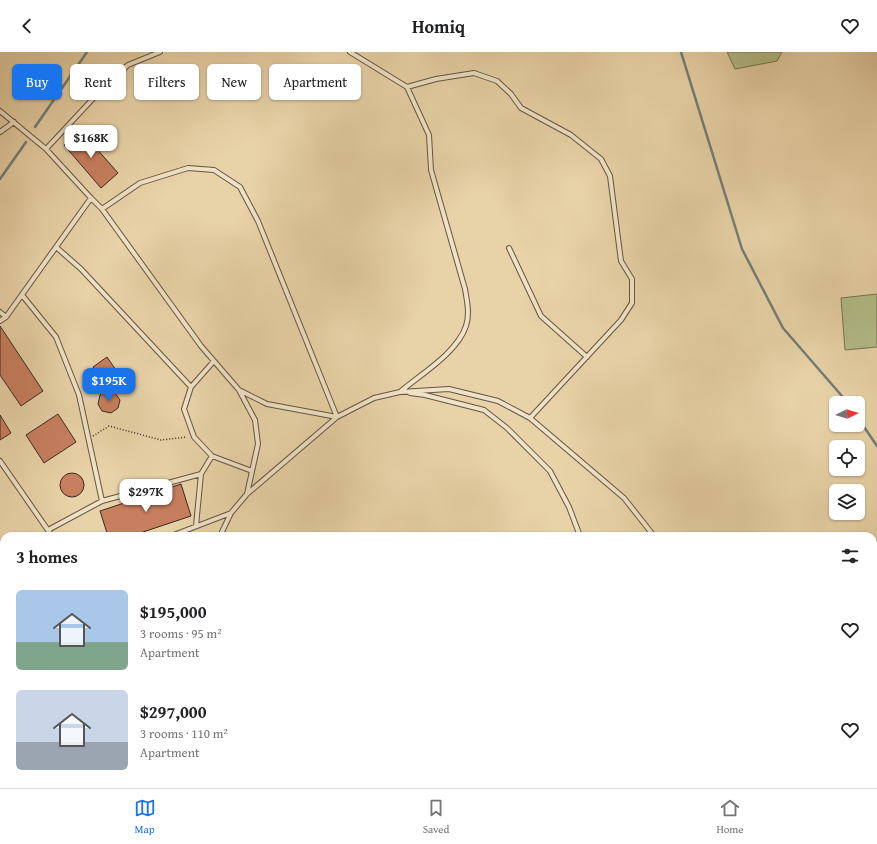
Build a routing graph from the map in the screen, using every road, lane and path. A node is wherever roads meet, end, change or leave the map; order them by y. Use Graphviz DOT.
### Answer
graph roads {
  1 [pos="160,52"];
  2 [pos="350,52"];
  3 [pos="407,87"];
  4 [pos="0,111"];
  5 [pos="14,122"];
  6 [pos="0,132"];
  7 [pos="46,149"];
  8 [pos="91,198"];
  9 [pos="102,209"];
  10 [pos="56,247"];
  11 [pos="509,248"];
  12 [pos="22,295"];
  13 [pos="0,312"];
  14 [pos="6,317"];
  15 [pos="0,321"];
  16 [pos="587,357"];
  17 [pos="214,361"];
  18 [pos="191,387"];
  19 [pos="239,390"];
  20 [pos="400,392"];
  21 [pos="337,417"];
  22 [pos="530,418"];
  23 [pos="194,437"];
  24 [pos="88,439"];
  25 [pos="212,456"];
  26 [pos="0,461"];
  27 [pos="252,471"];
  28 [pos="201,474"];
  29 [pos="246,494"];
  30 [pos="102,501"];
  31 [pos="230,513"];
  32 [pos="196,526"];
  33 [pos="48,530"];
  34 [pos="181,532"];
  35 [pos="222,532"];
  36 [pos="578,532"];
  37 [pos="651,532"];
  1 -- 7 [label="lane"];
  2 -- 3 [label="lane"];
  3 -- 16 [label="lane"];
  3 -- 20 [label="lane"];
  4 -- 5 [label="lane"];
  5 -- 6 [label="lane"];
  5 -- 7 [label="lane"];
  7 -- 8 [label="lane"];
  8 -- 9 [label="lane"];
  8 -- 10 [label="lane"];
  9 -- 17 [label="lane"];
  9 -- 21 [label="lane"];
  10 -- 12 [label="lane"];
  10 -- 18 [label="lane"];
  11 -- 16 [label="lane"];
  12 -- 14 [label="lane"];
  12 -- 24 [label="lane"];
  13 -- 14 [label="lane"];
  14 -- 15 [label="lane"];
  16 -- 22 [label="lane"];
  17 -- 18 [label="lane"];
  17 -- 19 [label="lane"];
  18 -- 23 [label="lane"];
  19 -- 21 [label="lane"];
  19 -- 27 [label="lane"];
  20 -- 21 [label="lane"];
  20 -- 22 [label="lane"];
  20 -- 36 [label="lane"];
  21 -- 29 [label="lane"];
  22 -- 37 [label="lane"];
  23 -- 24 [label="path"];
  23 -- 25 [label="lane"];
  24 -- 30 [label="lane"];
  25 -- 27 [label="lane"];
  25 -- 28 [label="lane"];
  26 -- 33 [label="lane"];
  27 -- 29 [label="lane"];
  28 -- 30 [label="lane"];
  28 -- 32 [label="lane"];
  29 -- 31 [label="lane"];
  30 -- 33 [label="lane"];
  31 -- 32 [label="lane"];
  31 -- 35 [label="lane"];
  32 -- 34 [label="lane"];
}
